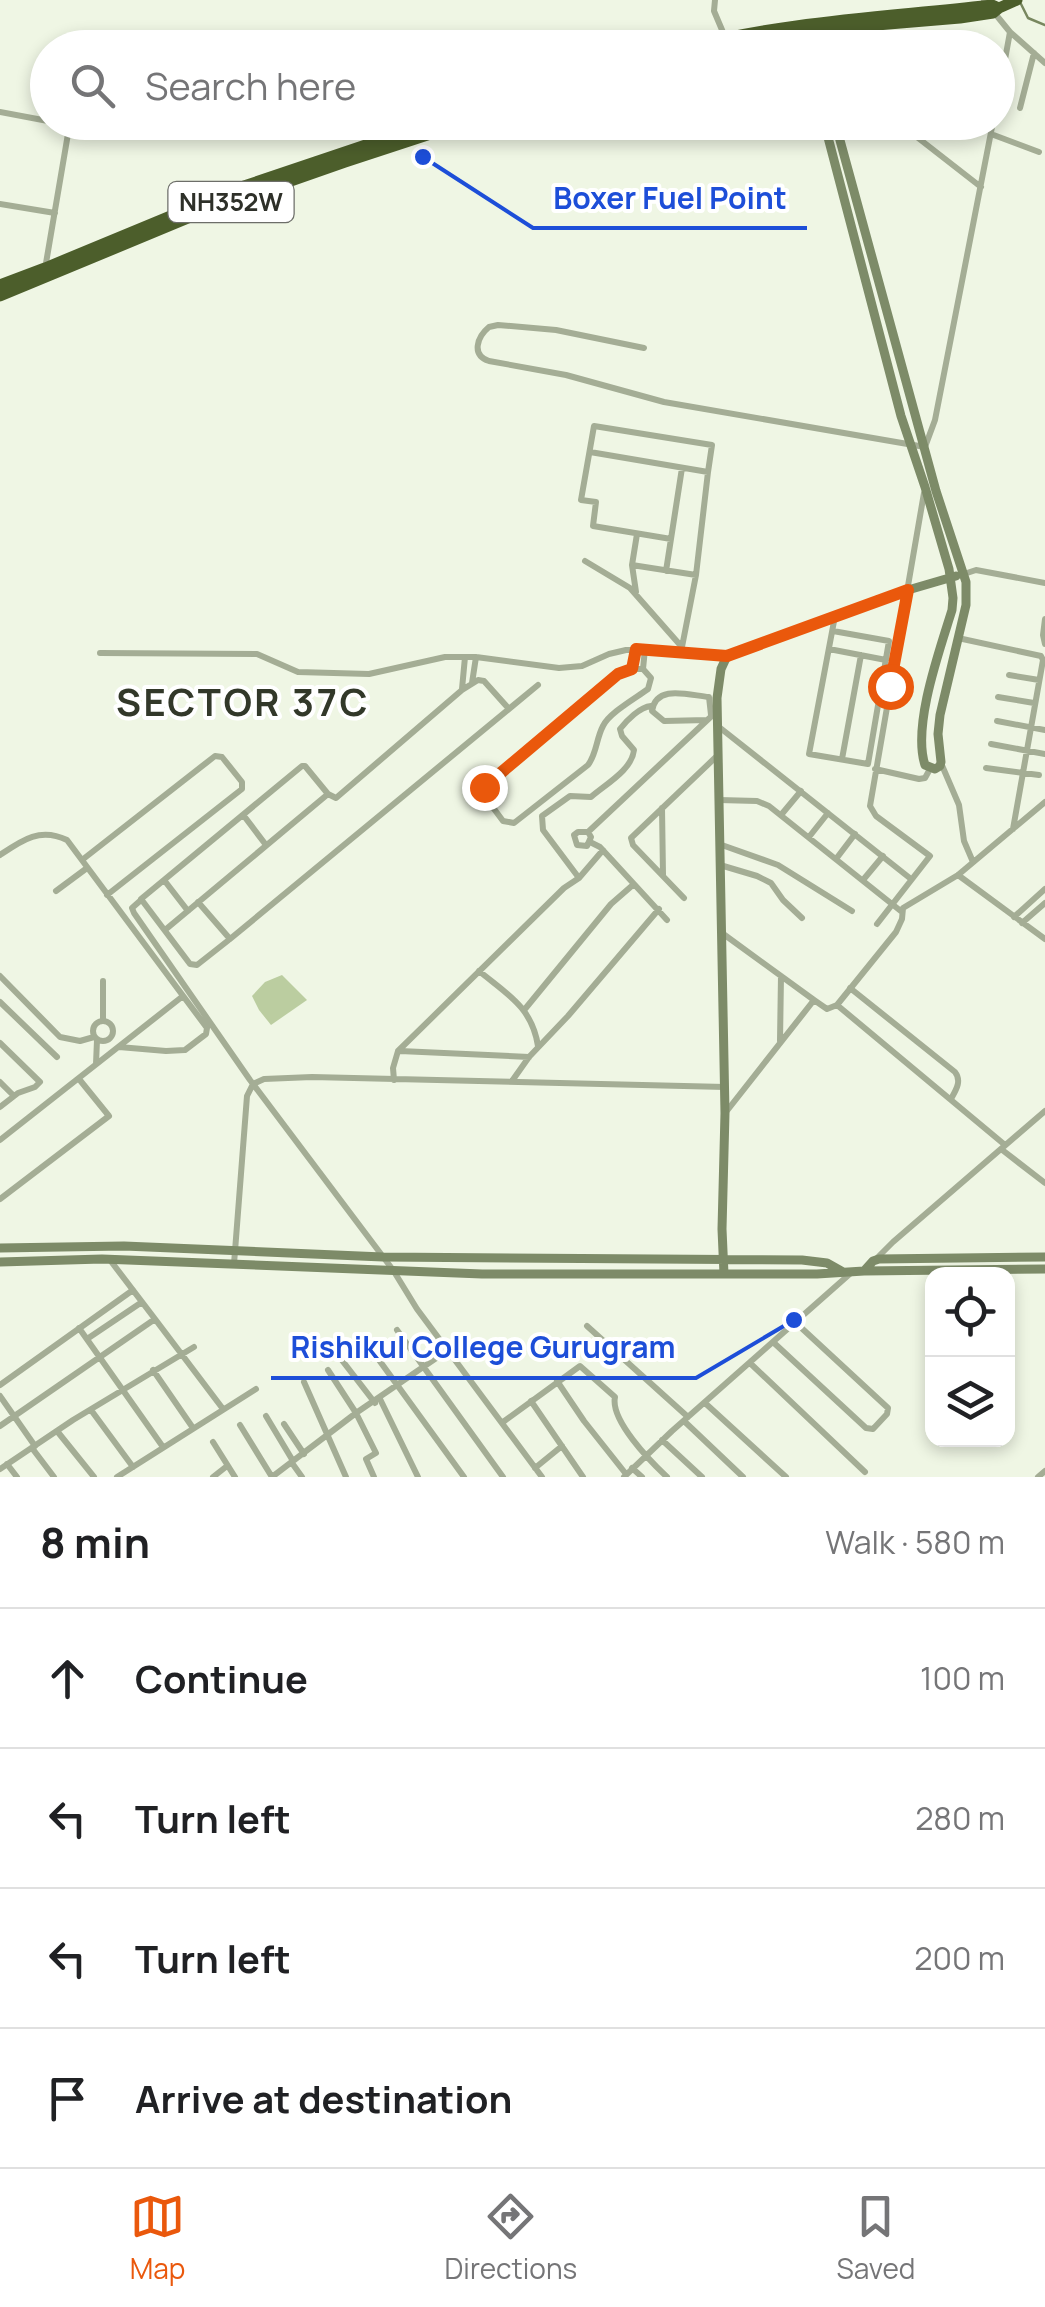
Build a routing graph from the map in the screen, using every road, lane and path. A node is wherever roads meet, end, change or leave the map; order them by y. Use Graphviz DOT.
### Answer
graph roads {
  1 [pos="715,0"];
  2 [pos="998,5"];
  3 [pos="721,30"];
  4 [pos="783,30"];
  5 [pos="833,30"];
  6 [pos="1009,30"];
  7 [pos="1015,36"];
  8 [pos="1034,53"];
  9 [pos="1045,63"];
  10 [pos="1020,108"];
  11 [pos="0,112"];
  12 [pos="30,118"];
  13 [pos="67,140"];
  14 [pos="396,140"];
  15 [pos="829,140"];
  16 [pos="840,140"];
  17 [pos="921,140"];
  18 [pos="990,140"];
  19 [pos="1007,140"];
  20 [pos="1039,152"];
  21 [pos="981,187"];
  22 [pos="0,204"];
  23 [pos="55,213"];
  24 [pos="45,274"];
  25 [pos="0,285"];
  26 [pos="0,296"];
  27 [pos="644,348"];
  28 [pos="911,446"];
  29 [pos="924,446"];
  30 [pos="590,452"];
  31 [pos="682,468"];
  32 [pos="708,472"];
  33 [pos="929,482"];
  34 [pos="637,534"];
  35 [pos="671,539"];
  36 [pos="585,561"];
  37 [pos="632,565"];
  38 [pos="666,571"];
  39 [pos="964,574"];
  40 [pos="696,576"];
  41 [pos="950,578"];
  42 [pos="1045,583"];
  43 [pos="908,590"];
  44 [pos="636,593"];
  45 [pos="835,616"];
  46 [pos="1045,619"];
  47 [pos="833,632"];
  48 [pos="1044,635"];
  49 [pos="958,638"];
  50 [pos="1045,644"];
  51 [pos="636,649"];
  52 [pos="646,649"];
  53 [pos="681,649"];
  54 [pos="829,649"];
  55 [pos="100,653"];
  56 [pos="861,655"];
  57 [pos="727,656"];
  58 [pos="466,657"];
  59 [pos="476,657"];
  60 [pos="886,660"];
  61 [pos="632,669"];
  62 [pos="643,669"];
  63 [pos="1009,675"];
  64 [pos="1039,680"];
  65 [pos="472,683"];
  66 [pos="538,685"];
  67 [pos="462,690"];
  68 [pos="1041,690"];
  69 [pos="998,697"];
  70 [pos="1034,703"];
  71 [pos="652,706"];
  72 [pos="509,709"];
  73 [pos="712,716"];
  74 [pos="997,721"];
  75 [pos="718,726"];
  76 [pos="1030,727"];
  77 [pos="1045,730"];
  78 [pos="991,744"];
  79 [pos="1026,750"];
  80 [pos="1045,754"];
  81 [pos="718,755"];
  82 [pos="842,760"];
  83 [pos="941,762"];
  84 [pos="986,768"];
  85 [pos="875,769"];
  86 [pos="930,769"];
  87 [pos="1023,773"];
  88 [pos="1038,775"];
  89 [pos="800,791"];
  90 [pos="328,794"];
  91 [pos="719,800"];
  92 [pos="1045,802"];
  93 [pos="662,807"];
  94 [pos="828,813"];
  95 [pos="244,816"];
  96 [pos="781,816"];
  97 [pos="1013,830"];
  98 [pos="588,832"];
  99 [pos="855,834"];
  100 [pos="809,838"];
  101 [pos="590,842"];
  102 [pos="720,844"];
  103 [pos="266,845"];
  104 [pos="603,850"];
  105 [pos="0,855"];
  106 [pos="883,856"];
  107 [pos="765,859"];
  108 [pos="836,859"];
  109 [pos="974,862"];
  110 [pos="84,864"];
  111 [pos="720,865"];
  112 [pos="663,875"];
  113 [pos="958,875"];
  114 [pos="757,876"];
  115 [pos="579,878"];
  116 [pos="911,878"];
  117 [pos="164,880"];
  118 [pos="864,880"];
  119 [pos="634,884"];
  120 [pos="1045,889"];
  121 [pos="56,891"];
  122 [pos="107,895"];
  123 [pos="684,898"];
  124 [pos="141,899"];
  125 [pos="198,902"];
  126 [pos="1045,902"];
  127 [pos="892,903"];
  128 [pos="658,909"];
  129 [pos="188,911"];
  130 [pos="852,911"];
  131 [pos="902,912"];
  132 [pos="802,918"];
  133 [pos="1014,918"];
  134 [pos="667,920"];
  135 [pos="1022,923"];
  136 [pos="877,924"];
  137 [pos="164,930"];
  138 [pos="722,932"];
  139 [pos="1044,936"];
  140 [pos="230,939"];
  141 [pos="479,971"];
  142 [pos="0,976"];
  143 [pos="781,976"];
  144 [pos="103,981"];
  145 [pos="850,988"];
  146 [pos="183,996"];
  147 [pos="814,1000"];
  148 [pos="0,1002"];
  149 [pos="837,1005"];
  150 [pos="525,1010"];
  151 [pos="103,1021"];
  152 [pos="113,1034"];
  153 [pos="96,1038"];
  154 [pos="780,1042"];
  155 [pos="0,1043"];
  156 [pos="122,1045"];
  157 [pos="538,1048"];
  158 [pos="398,1051"];
  159 [pos="58,1057"];
  160 [pos="529,1057"];
  161 [pos="96,1065"];
  162 [pos="79,1078"];
  163 [pos="394,1080"];
  164 [pos="0,1082"];
  165 [pos="511,1082"];
  166 [pos="253,1084"];
  167 [pos="724,1087"];
  168 [pos="14,1096"];
  169 [pos="951,1099"];
  170 [pos="0,1107"];
  171 [pos="1045,1111"];
  172 [pos="725,1113"];
  173 [pos="0,1140"];
  174 [pos="1003,1147"];
  175 [pos="1045,1183"];
  176 [pos="0,1200"];
  177 [pos="0,1248"];
  178 [pos="235,1250"];
  179 [pos="383,1257"];
  180 [pos="1045,1257"];
  181 [pos="724,1259"];
  182 [pos="110,1260"];
  183 [pos="0,1262"];
  184 [pos="873,1262"];
  185 [pos="234,1264"];
  186 [pos="1045,1269"];
  187 [pos="393,1270"];
  188 [pos="864,1271"];
  189 [pos="848,1272"];
  190 [pos="724,1274"];
  191 [pos="133,1290"];
  192 [pos="142,1302"];
  193 [pos="155,1319"];
  194 [pos="796,1322"];
  195 [pos="587,1326"];
  196 [pos="79,1328"];
  197 [pos="396,1330"];
  198 [pos="87,1339"];
  199 [pos="773,1342"];
  200 [pos="194,1347"];
  201 [pos="372,1350"];
  202 [pos="448,1350"];
  203 [pos="183,1354"];
  204 [pos="100,1357"];
  205 [pos="340,1359"];
  206 [pos="751,1364"];
  207 [pos="424,1368"];
  208 [pos="153,1370"];
  209 [pos="328,1370"];
  210 [pos="557,1381"];
  211 [pos="304,1382"];
  212 [pos="0,1385"];
  213 [pos="398,1386"];
  214 [pos="122,1389"];
  215 [pos="256,1389"];
  216 [pos="0,1396"];
  217 [pos="377,1401"];
  218 [pos="531,1401"];
  219 [pos="706,1403"];
  220 [pos="222,1409"];
  221 [pos="90,1410"];
  222 [pos="356,1413"];
  223 [pos="14,1416"];
  224 [pos="266,1416"];
  225 [pos="686,1419"];
  226 [pos="503,1422"];
  227 [pos="284,1424"];
  228 [pos="240,1425"];
  229 [pos="0,1426"];
  230 [pos="193,1428"];
  231 [pos="57,1431"];
  232 [pos="328,1436"];
  233 [pos="662,1440"];
  234 [pos="214,1442"];
  235 [pos="562,1446"];
  236 [pos="34,1447"];
  237 [pos="163,1447"];
  238 [pos="304,1454"];
  239 [pos="644,1456"];
  240 [pos="293,1462"];
  241 [pos="4,1466"];
  242 [pos="227,1466"];
  243 [pos="133,1467"];
  244 [pos="535,1468"];
  245 [pos="693,1469"];
  246 [pos="1045,1470"];
  247 [pos="865,1472"];
  248 [pos="627,1473"];
  249 [pos="16,1477"];
  250 [pos="54,1477"];
  251 [pos="94,1477"];
  252 [pos="117,1477"];
  253 [pos="213,1477"];
  254 [pos="235,1477"];
  255 [pos="272,1477"];
  256 [pos="302,1477"];
  257 [pos="346,1477"];
  258 [pos="374,1477"];
  259 [pos="418,1477"];
  260 [pos="464,1477"];
  261 [pos="503,1477"];
  262 [pos="542,1477"];
  263 [pos="583,1477"];
  264 [pos="642,1477"];
  265 [pos="667,1477"];
  266 [pos="685,1477"];
  267 [pos="702,1477"];
  268 [pos="744,1477"];
  269 [pos="786,1477"];
  270 [pos="1038,1477"];
  1 -- 3 [label="street"];
  2 -- 4 [label="highway"];
  2 -- 5 [label="highway"];
  2 -- 6 [label="street"];
  7 -- 8 [label="street"];
  8 -- 9 [label="street"];
  8 -- 10 [label="street"];
  11 -- 12 [label="street"];
  13 -- 23 [label="street"];
  14 -- 24 [label="highway, NH352W"];
  15 -- 28 [label="street"];
  16 -- 29 [label="street"];
  17 -- 21 [label="street"];
  18 -- 21 [label="street"];
  19 -- 20 [label="street"];
  21 -- 29 [label="street"];
  22 -- 23 [label="street"];
  23 -- 24 [label="street"];
  24 -- 25 [label="highway, NH352W"];
  24 -- 26 [label="highway, NH352W"];
  27 -- 28 [label="street"];
  28 -- 29 [label="street"];
  28 -- 33 [label="street"];
  29 -- 33 [label="street"];
  30 -- 31 [label="street"];
  30 -- 32 [label="street"];
  30 -- 34 [label="street"];
  31 -- 32 [label="street"];
  31 -- 35 [label="street"];
  32 -- 40 [label="street"];
  33 -- 39 [label="street"];
  33 -- 41 [label="street"];
  33 -- 43 [label="street"];
  34 -- 35 [label="street"];
  34 -- 37 [label="street"];
  35 -- 38 [label="street"];
  36 -- 44 [label="street"];
  37 -- 38 [label="street"];
  37 -- 44 [label="street"];
  38 -- 40 [label="street"];
  39 -- 41 [label="street"];
  39 -- 42 [label="street"];
  39 -- 49 [label="street"];
  40 -- 53 [label="street"];
  41 -- 43 [label="street"];
  41 -- 86 [label="street"];
  43 -- 45 [label="street"];
  43 -- 85 [label="street"];
  44 -- 53 [label="street"];
  45 -- 47 [label="street"];
  45 -- 57 [label="street"];
  46 -- 48 [label="street"];
  47 -- 54 [label="street"];
  47 -- 60 [label="street"];
  48 -- 50 [label="street"];
  49 -- 64 [label="street"];
  49 -- 83 [label="street"];
  51 -- 52 [label="street"];
  51 -- 59 [label="street"];
  51 -- 61 [label="street"];
  52 -- 53 [label="street"];
  52 -- 62 [label="street"];
  53 -- 57 [label="street"];
  54 -- 56 [label="street"];
  54 -- 82 [label="street"];
  55 -- 58 [label="street"];
  56 -- 60 [label="street"];
  56 -- 82 [label="street"];
  57 -- 73 [label="street"];
  58 -- 59 [label="street"];
  58 -- 67 [label="street"];
  59 -- 65 [label="street"];
  60 -- 82 [label="street"];
  61 -- 62 [label="street"];
  61 -- 62 [label="street"];
  63 -- 64 [label="street"];
  64 -- 68 [label="street"];
  65 -- 67 [label="street"];
  65 -- 72 [label="street"];
  66 -- 72 [label="street"];
  67 -- 90 [label="street"];
  68 -- 70 [label="street"];
  69 -- 70 [label="street"];
  70 -- 76 [label="street"];
  71 -- 73 [label="street"];
  71 -- 73 [label="street"];
  71 -- 115 [label="street"];
  72 -- 140 [label="street"];
  73 -- 75 [label="street"];
  73 -- 98 [label="street"];
  74 -- 76 [label="street"];
  75 -- 81 [label="street"];
  75 -- 89 [label="street"];
  76 -- 77 [label="street"];
  76 -- 79 [label="street"];
  78 -- 79 [label="street"];
  79 -- 80 [label="street"];
  79 -- 87 [label="street"];
  81 -- 91 [label="street"];
  81 -- 93 [label="street"];
  83 -- 86 [label="street"];
  83 -- 109 [label="street"];
  84 -- 87 [label="street"];
  85 -- 86 [label="street"];
  85 -- 116 [label="street"];
  87 -- 88 [label="street"];
  87 -- 97 [label="street"];
  89 -- 94 [label="street"];
  89 -- 96 [label="street"];
  90 -- 95 [label="street"];
  90 -- 103 [label="street"];
  91 -- 96 [label="street"];
  91 -- 102 [label="street"];
  92 -- 97 [label="street"];
  93 -- 112 [label="street"];
  93 -- 112 [label="street"];
  94 -- 99 [label="street"];
  94 -- 100 [label="street"];
  95 -- 103 [label="street"];
  95 -- 117 [label="street"];
  96 -- 100 [label="street"];
  97 -- 109 [label="street"];
  98 -- 101 [label="street"];
  98 -- 101 [label="street"];
  99 -- 106 [label="street"];
  99 -- 108 [label="street"];
  100 -- 108 [label="street"];
  101 -- 104 [label="street"];
  102 -- 107 [label="street"];
  102 -- 111 [label="street"];
  103 -- 125 [label="street"];
  104 -- 115 [label="street"];
  104 -- 119 [label="street"];
  105 -- 110 [label="street"];
  106 -- 116 [label="street"];
  106 -- 118 [label="street"];
  107 -- 114 [label="street"];
  107 -- 130 [label="street"];
  108 -- 118 [label="street"];
  109 -- 113 [label="street"];
  110 -- 121 [label="street"];
  110 -- 122 [label="street"];
  110 -- 122 [label="street"];
  111 -- 114 [label="street"];
  111 -- 138 [label="street"];
  112 -- 123 [label="street"];
  113 -- 131 [label="street"];
  113 -- 133 [label="street"];
  114 -- 132 [label="street"];
  115 -- 141 [label="street"];
  116 -- 127 [label="street"];
  117 -- 124 [label="street"];
  117 -- 129 [label="street"];
  118 -- 127 [label="street"];
  119 -- 128 [label="street"];
  119 -- 150 [label="street"];
  120 -- 133 [label="street"];
  122 -- 146 [label="street"];
  124 -- 137 [label="street"];
  124 -- 166 [label="street"];
  125 -- 129 [label="street"];
  125 -- 140 [label="street"];
  126 -- 135 [label="street"];
  127 -- 131 [label="street"];
  127 -- 136 [label="street"];
  128 -- 134 [label="street"];
  128 -- 157 [label="street"];
  129 -- 137 [label="street"];
  131 -- 145 [label="street"];
  133 -- 135 [label="street"];
  135 -- 139 [label="street"];
  137 -- 140 [label="street"];
  138 -- 143 [label="street"];
  138 -- 167 [label="street"];
  141 -- 150 [label="street"];
  141 -- 158 [label="street"];
  142 -- 153 [label="street"];
  143 -- 147 [label="street"];
  143 -- 154 [label="street"];
  144 -- 151 [label="street"];
  145 -- 149 [label="street"];
  145 -- 169 [label="street"];
  146 -- 156 [label="street"];
  146 -- 156 [label="street"];
  147 -- 149 [label="street"];
  147 -- 154 [label="street"];
  148 -- 159 [label="street"];
  149 -- 169 [label="street"];
  150 -- 157 [label="street"];
  151 -- 152 [label="street"];
  151 -- 153 [label="street"];
  152 -- 153 [label="street"];
  152 -- 156 [label="street"];
  153 -- 161 [label="street"];
  154 -- 172 [label="street"];
  155 -- 168 [label="street"];
  156 -- 161 [label="street"];
  157 -- 160 [label="street"];
  158 -- 160 [label="street"];
  158 -- 163 [label="street"];
  160 -- 165 [label="street"];
  161 -- 162 [label="street"];
  162 -- 173 [label="street"];
  162 -- 176 [label="street"];
  163 -- 165 [label="street"];
  163 -- 166 [label="street"];
  164 -- 168 [label="street"];
  165 -- 167 [label="street"];
  166 -- 178 [label="street"];
  166 -- 179 [label="street"];
  167 -- 172 [label="street"];
  168 -- 170 [label="street"];
  169 -- 174 [label="street"];
  171 -- 174 [label="street"];
  172 -- 181 [label="street"];
  174 -- 175 [label="street"];
  174 -- 184 [label="street"];
  177 -- 178 [label="street"];
  178 -- 179 [label="street"];
  178 -- 185 [label="street"];
  179 -- 181 [label="street"];
  179 -- 187 [label="street"];
  180 -- 184 [label="street"];
  181 -- 189 [label="street"];
  181 -- 190 [label="street"];
  182 -- 183 [label="street"];
  182 -- 185 [label="street"];
  182 -- 191 [label="street"];
  184 -- 188 [label="street"];
  185 -- 187 [label="street"];
  186 -- 188 [label="street"];
  187 -- 190 [label="street"];
  187 -- 202 [label="street"];
  188 -- 189 [label="street"];
  189 -- 190 [label="street"];
  189 -- 194 [label="street"];
  191 -- 192 [label="street"];
  191 -- 196 [label="street"];
  192 -- 193 [label="street"];
  192 -- 198 [label="street"];
  193 -- 203 [label="street"];
  193 -- 204 [label="street"];
  194 -- 199 [label="street"];
  194 -- 199 [label="street"];
  195 -- 225 [label="street"];
  196 -- 198 [label="street"];
  196 -- 212 [label="street"];
  197 -- 207 [label="street"];
  198 -- 204 [label="street"];
  199 -- 206 [label="street"];
  200 -- 203 [label="street"];
  201 -- 213 [label="street"];
  202 -- 207 [label="street"];
  202 -- 226 [label="street"];
  203 -- 208 [label="street"];
  203 -- 220 [label="street"];
  204 -- 214 [label="street"];
  204 -- 223 [label="street"];
  205 -- 217 [label="street"];
  206 -- 219 [label="street"];
  206 -- 247 [label="street"];
  207 -- 213 [label="street"];
  207 -- 261 [label="street"];
  208 -- 214 [label="street"];
  208 -- 230 [label="street"];
  209 -- 222 [label="street"];
  210 -- 218 [label="street"];
  210 -- 239 [label="street"];
  210 -- 248 [label="street"];
  211 -- 232 [label="street"];
  213 -- 217 [label="street"];
  213 -- 260 [label="street"];
  214 -- 221 [label="street"];
  214 -- 237 [label="street"];
  215 -- 220 [label="street"];
  216 -- 223 [label="street"];
  217 -- 222 [label="street"];
  217 -- 259 [label="street"];
  218 -- 226 [label="street"];
  218 -- 235 [label="street"];
  219 -- 225 [label="street"];
  219 -- 269 [label="street"];
  220 -- 230 [label="street"];
  221 -- 231 [label="street"];
  221 -- 243 [label="street"];
  222 -- 232 [label="street"];
  222 -- 258 [label="street"];
  223 -- 229 [label="street"];
  223 -- 236 [label="street"];
  224 -- 240 [label="street"];
  225 -- 233 [label="street"];
  225 -- 268 [label="street"];
  226 -- 244 [label="street"];
  227 -- 238 [label="street"];
  228 -- 255 [label="street"];
  230 -- 237 [label="street"];
  231 -- 236 [label="street"];
  231 -- 251 [label="street"];
  232 -- 238 [label="street"];
  232 -- 257 [label="street"];
  233 -- 239 [label="street"];
  233 -- 245 [label="street"];
  234 -- 242 [label="street"];
  235 -- 244 [label="street"];
  235 -- 263 [label="street"];
  236 -- 241 [label="street"];
  236 -- 250 [label="street"];
  237 -- 243 [label="street"];
  238 -- 240 [label="street"];
  239 -- 248 [label="street"];
  239 -- 265 [label="street"];
  240 -- 255 [label="street"];
  240 -- 256 [label="street"];
  241 -- 249 [label="street"];
  242 -- 253 [label="street"];
  242 -- 254 [label="street"];
  243 -- 252 [label="street"];
  244 -- 262 [label="street"];
  245 -- 266 [label="street"];
  245 -- 267 [label="street"];
  246 -- 270 [label="street"];
  248 -- 264 [label="street"];
}
